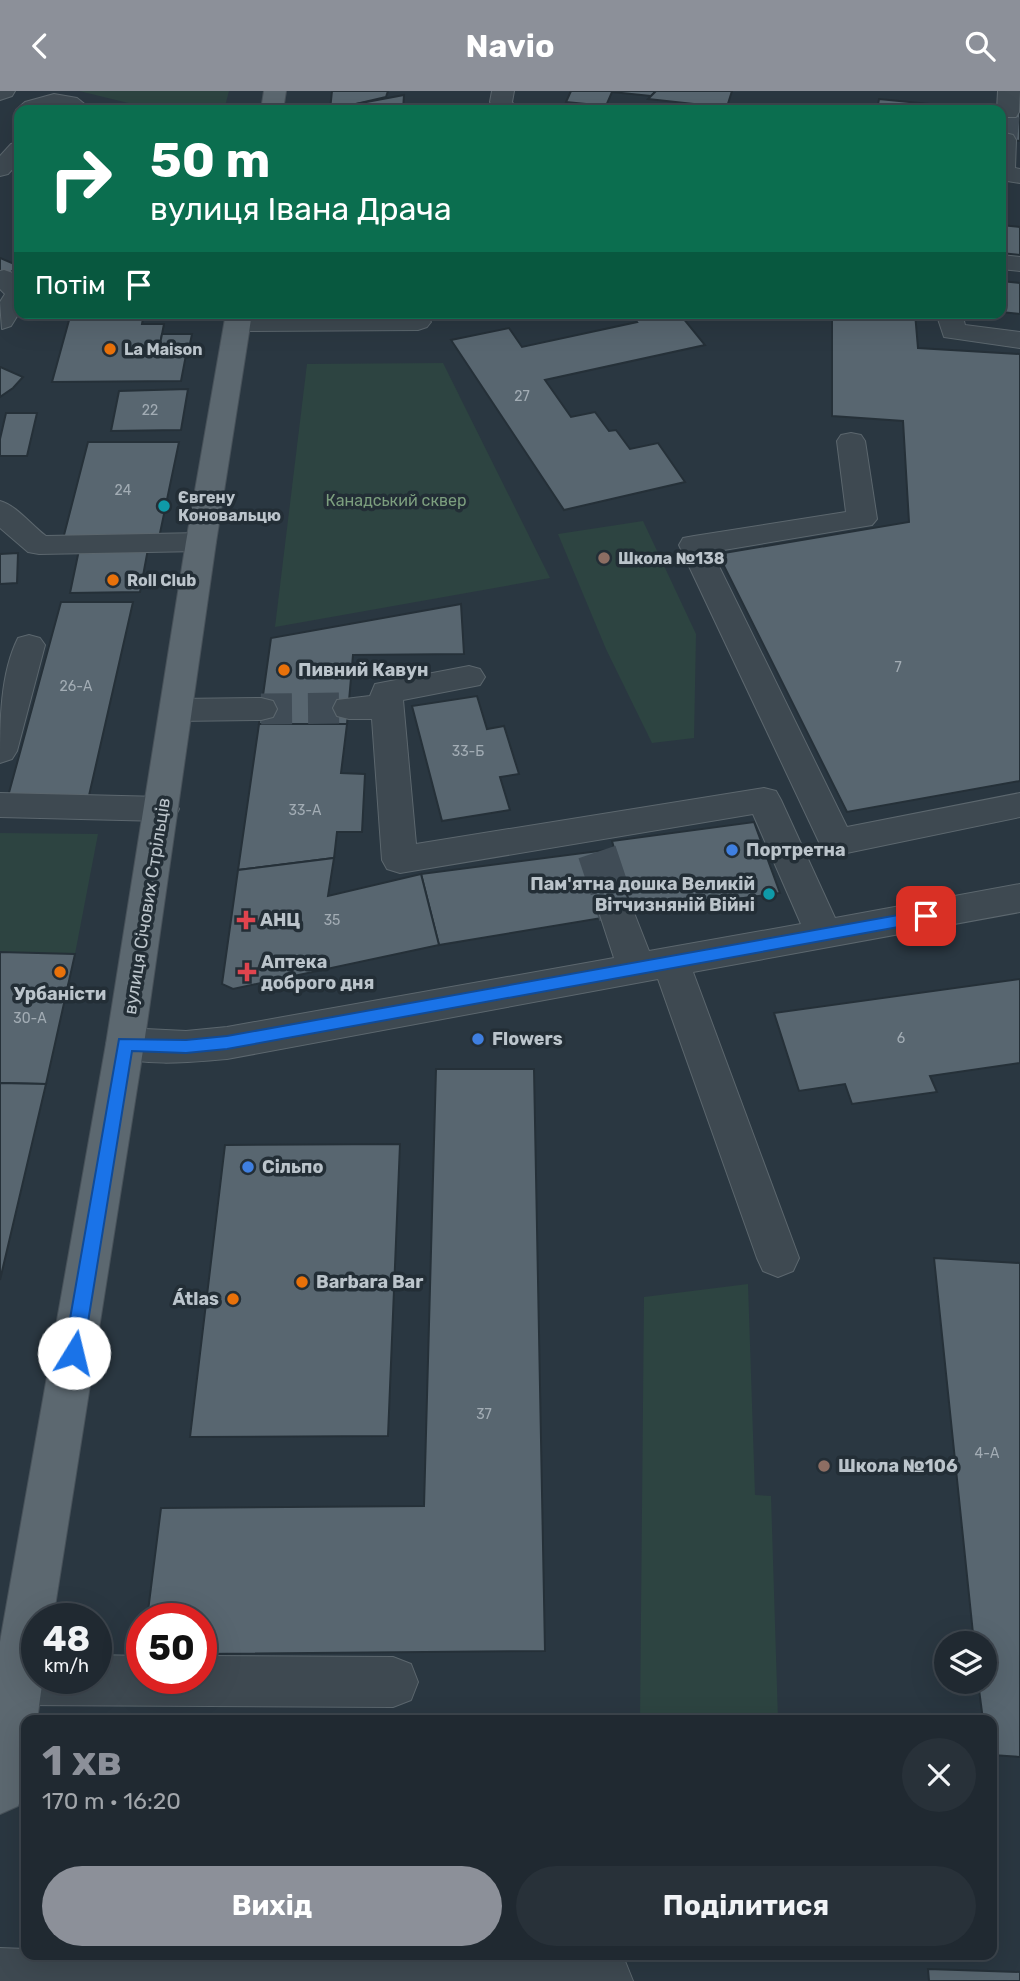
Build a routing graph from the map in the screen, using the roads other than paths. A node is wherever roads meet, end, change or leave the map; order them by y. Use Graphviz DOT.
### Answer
graph roads {
  1 [pos="0,100"];
  2 [pos="30,103"];
  3 [pos="75,105"];
  4 [pos="14,154"];
  5 [pos="0,169"];
  6 [pos="4,278"];
  7 [pos="14,289"];
  8 [pos="14,300"];
  9 [pos="238,319"];
  10 [pos="283,319"];
  11 [pos="950,319"];
  12 [pos="2,321"];
  13 [pos="418,322"];
  14 [pos="1020,340"];
  15 [pos="852,441"];
  16 [pos="0,510"];
  17 [pos="201,542"];
  18 [pos="29,645"];
  19 [pos="470,677"];
  20 [pos="388,707"];
  21 [pos="349,708"];
  22 [pos="261,709"];
  23 [pos="176,711"];
  24 [pos="0,751"];
  25 [pos="0,805"];
  26 [pos="1020,805"];
  27 [pos="162,809"];
  28 [pos="1020,898"];
  29 [pos="618,915"];
  30 [pos="824,935"];
  31 [pos="654,965"];
  32 [pos="125,1044"];
  33 [pos="778,1258"];
  34 [pos="18,1680"];
  35 [pos="393,1682"];
  36 [pos="0,1788"];
  37 [pos="0,1976"];
  38 [pos="379,1979"];
  39 [pos="606,1981"];
  1 -- 2 [label="street"];
  2 -- 3 [label="street"];
  4 -- 5 [label="street"];
  6 -- 7 [label="street"];
  8 -- 12 [label="street"];
  9 -- 17 [label="main road, вулиця Січових Стрільців"];
  10 -- 13 [label="street"];
  11 -- 14 [label="street"];
  15 -- 26 [label="street"];
  16 -- 17 [label="street"];
  17 -- 23 [label="main road, вулиця Січових Стрільців"];
  18 -- 24 [label="street"];
  19 -- 20 [label="street"];
  20 -- 21 [label="street"];
  20 -- 30 [label="street"];
  22 -- 23 [label="street"];
  23 -- 27 [label="main road, вулиця Січових Стрільців"];
  25 -- 27 [label="street"];
  27 -- 32 [label="main road, вулиця Січових Стрільців"];
  28 -- 30 [label="street"];
  29 -- 31 [label="street"];
  30 -- 31 [label="street"];
  31 -- 32 [label="street"];
  31 -- 33 [label="street"];
  32 -- 34 [label="main road, вулиця Січових Стрільців"];
  34 -- 35 [label="street"];
  34 -- 36 [label="main road, вулиця Січових Стрільців"];
  37 -- 38 [label="street"];
  38 -- 39 [label="street"];
}
